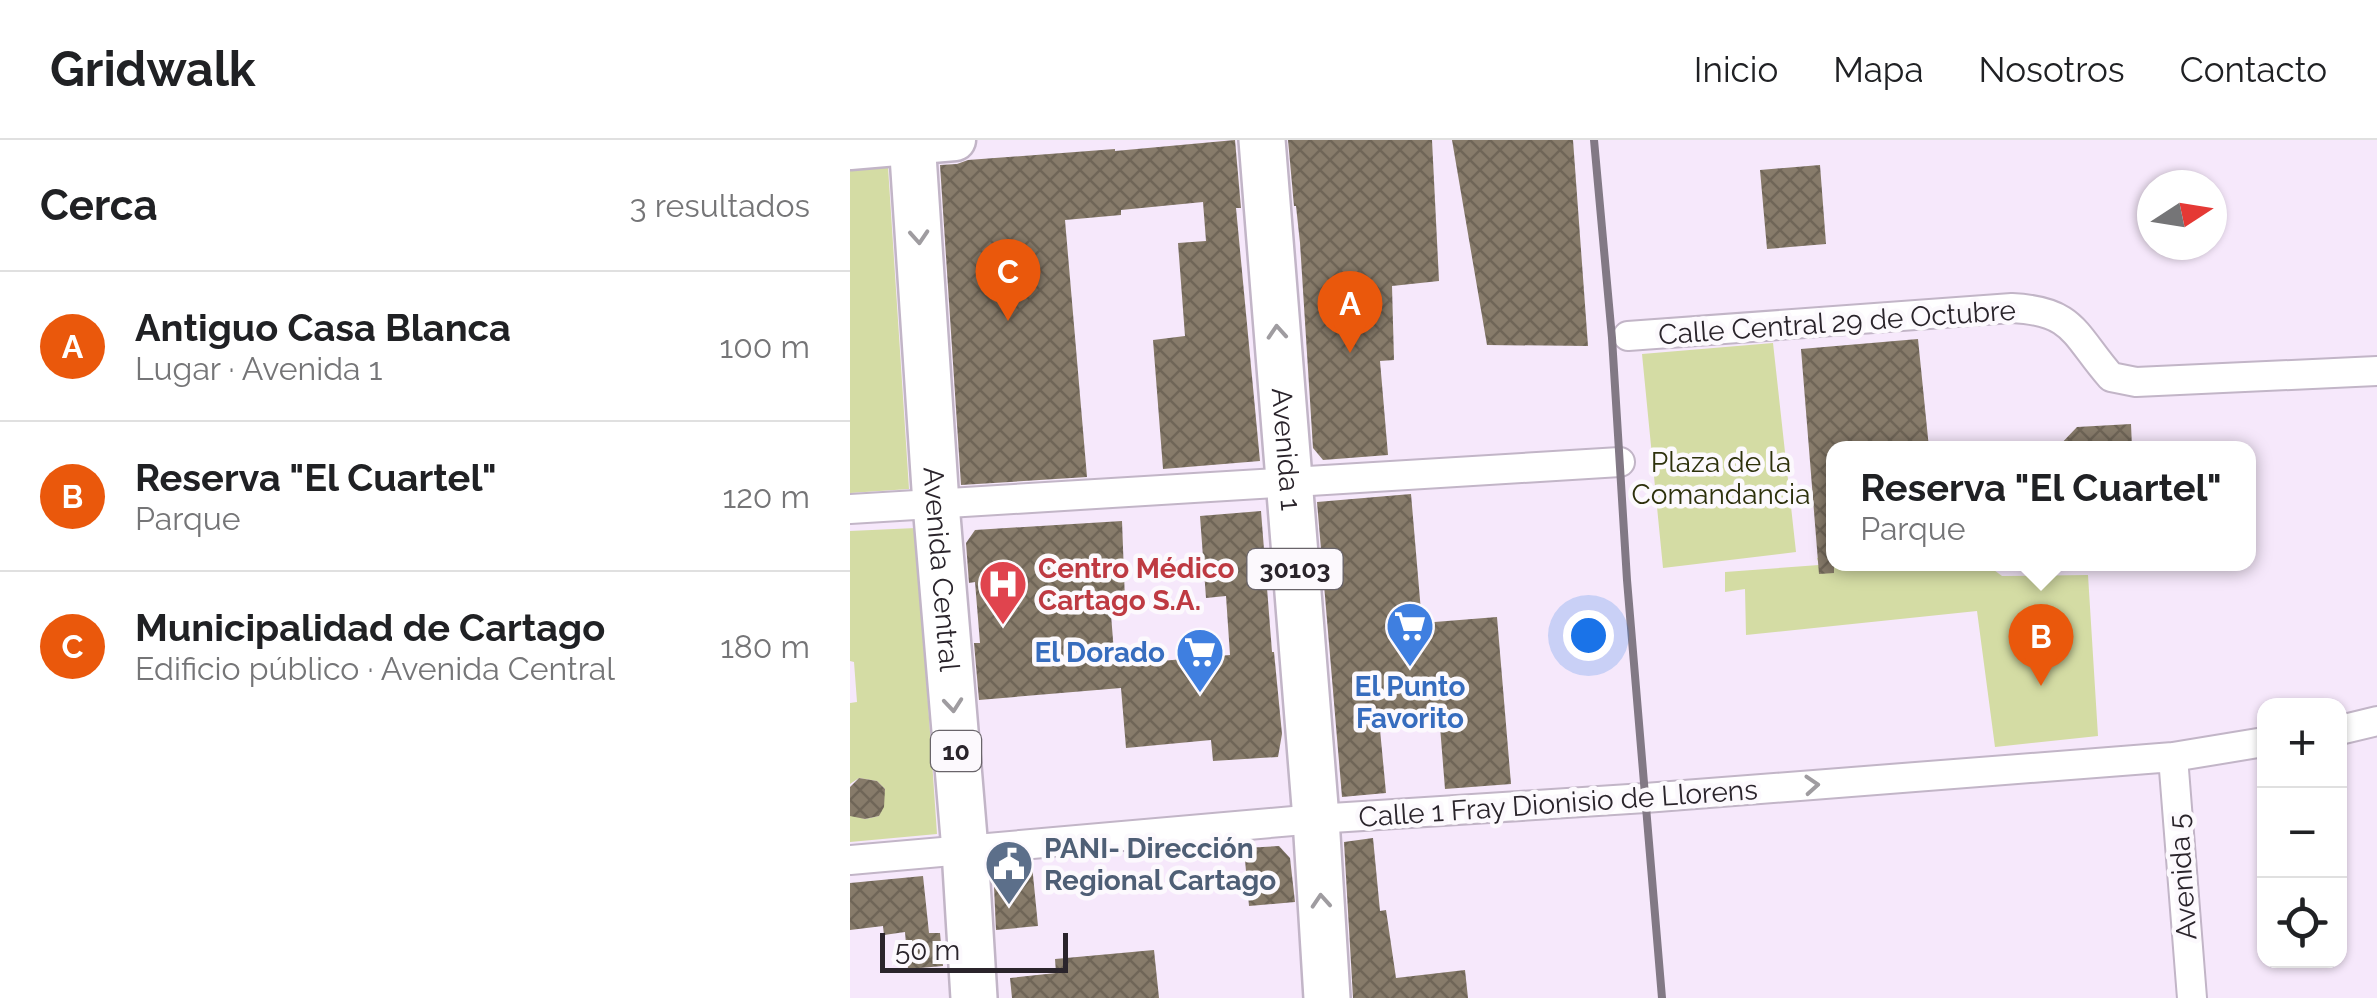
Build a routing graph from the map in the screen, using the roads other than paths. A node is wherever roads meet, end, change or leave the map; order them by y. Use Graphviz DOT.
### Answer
graph roads {
  1 [pos="1262,140"];
  2 [pos="926,141"];
  3 [pos="850,149"];
  4 [pos="1628,336"];
  5 [pos="2377,371"];
  6 [pos="1620,462"];
  7 [pos="1288,483"];
  8 [pos="936,504"];
  9 [pos="850,509"];
  10 [pos="2377,721"];
  11 [pos="2347,728"];
  12 [pos="2257,743"];
  13 [pos="2173,757"];
  14 [pos="1316,820"];
  15 [pos="965,850"];
  16 [pos="850,860"];
  17 [pos="974,998"];
  18 [pos="1327,998"];
  19 [pos="2192,998"];
  7 -- 1 [label="main road, Avenida 1 / 30103, one-way"];
  2 -- 3 [label="street"];
  2 -- 8 [label="main road, Avenida Central / 10, one-way"];
  4 -- 5 [label="street, Calle Central 29 de Octubre"];
  6 -- 7 [label="street"];
  7 -- 8 [label="street"];
  7 -- 14 [label="main road, Avenida 1 / 30103"];
  8 -- 9 [label="street"];
  8 -- 15 [label="main road, Avenida Central / 10, one-way"];
  10 -- 11 [label="street"];
  12 -- 13 [label="street, Calle 1 Fray Dionisio de Llorens"];
  14 -- 13 [label="street, Calle 1 Fray Dionisio de Llorens, one-way"];
  13 -- 19 [label="street, Avenida 5"];
  14 -- 15 [label="street, Calle 1 Fray Dionisio de Llorens"];
  18 -- 14 [label="main road, Avenida 1 / 30103, one-way"];
  15 -- 16 [label="street, Calle 1 Fray Dionisio de Llorens"];
  15 -- 17 [label="main road, Avenida Central / 10"];
}
